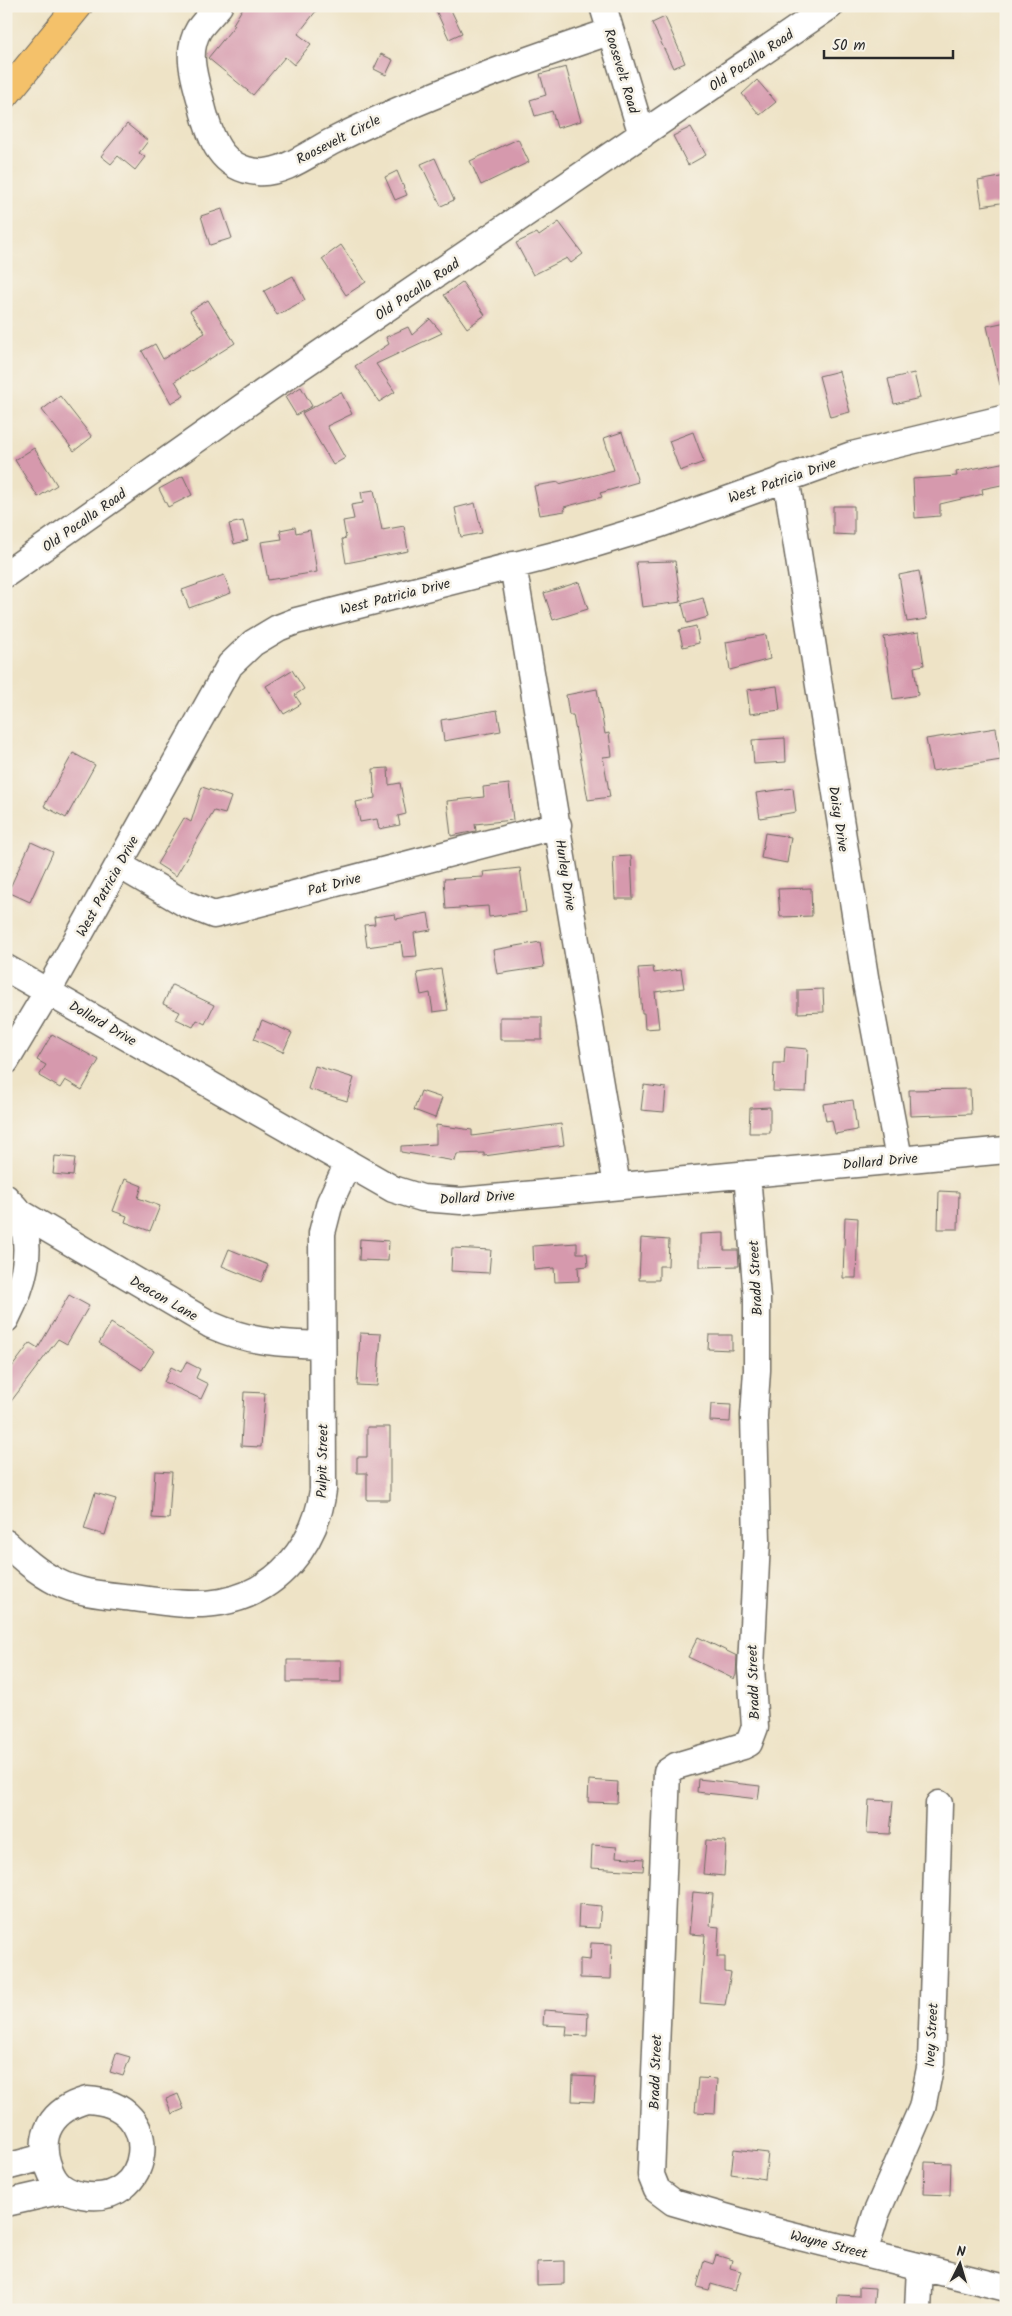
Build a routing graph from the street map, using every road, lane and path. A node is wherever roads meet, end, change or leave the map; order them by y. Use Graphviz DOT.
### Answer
graph roads {
  1 [pos="78,6"];
  2 [pos="219,6"];
  3 [pos="603,6"];
  4 [pos="830,6"];
  5 [pos="609,32"];
  6 [pos="6,94"];
  7 [pos="642,135"];
  8 [pos="1006,418"];
  9 [pos="786,477"];
  10 [pos="513,565"];
  11 [pos="6,574"];
  12 [pos="558,825"];
  13 [pos="119,865"];
  14 [pos="6,968"];
  15 [pos="48,991"];
  16 [pos="6,1061"];
  17 [pos="1006,1150"];
  18 [pos="899,1159"];
  19 [pos="348,1163"];
  20 [pos="747,1174"];
  21 [pos="617,1186"];
  22 [pos="12,1205"];
  23 [pos="6,1319"];
  24 [pos="322,1346"];
  25 [pos="6,1542"];
  26 [pos="939,1804"];
  27 [pos="44,2157"];
  28 [pos="6,2167"];
  29 [pos="63,2190"];
  30 [pos="657,2190"];
  31 [pos="6,2204"];
  32 [pos="864,2253"];
  33 [pos="920,2266"];
  34 [pos="1006,2288"];
  35 [pos="918,2310"];
  1 -- 6 [label="main road"];
  2 -- 5 [label="street, Roosevelt Circle"];
  3 -- 5 [label="street, Roosevelt Road"];
  4 -- 7 [label="street, Old Pocalla Road"];
  5 -- 7 [label="street, Roosevelt Road"];
  7 -- 11 [label="street, Old Pocalla Road"];
  8 -- 9 [label="street, West Patricia Drive"];
  9 -- 10 [label="street, West Patricia Drive"];
  9 -- 18 [label="street, Daisy Drive"];
  10 -- 12 [label="street, Hurley Drive"];
  10 -- 13 [label="street, West Patricia Drive"];
  12 -- 13 [label="street, Pat Drive"];
  12 -- 21 [label="street, Hurley Drive"];
  13 -- 15 [label="street, West Patricia Drive"];
  14 -- 15 [label="street, Dollard Drive"];
  15 -- 16 [label="street, West Patricia Drive"];
  15 -- 19 [label="street, Dollard Drive"];
  17 -- 18 [label="street, Dollard Drive"];
  18 -- 20 [label="street, Dollard Drive"];
  19 -- 21 [label="street, Dollard Drive"];
  19 -- 24 [label="street, Pulpit Street"];
  20 -- 21 [label="street, Dollard Drive"];
  20 -- 30 [label="street, Bradd Street"];
  22 -- 23 [label="street"];
  22 -- 24 [label="street, Deacon Lane"];
  24 -- 25 [label="street, Pulpit Street"];
  26 -- 32 [label="street, Ivey Street"];
  27 -- 28 [label="street"];
  27 -- 29 [label="street"];
  27 -- 29 [label="street"];
  29 -- 31 [label="street"];
  30 -- 32 [label="street, Wayne Street"];
  32 -- 33 [label="street, Wayne Street"];
  33 -- 34 [label="street, Wayne Street"];
  33 -- 35 [label="street"];
}
